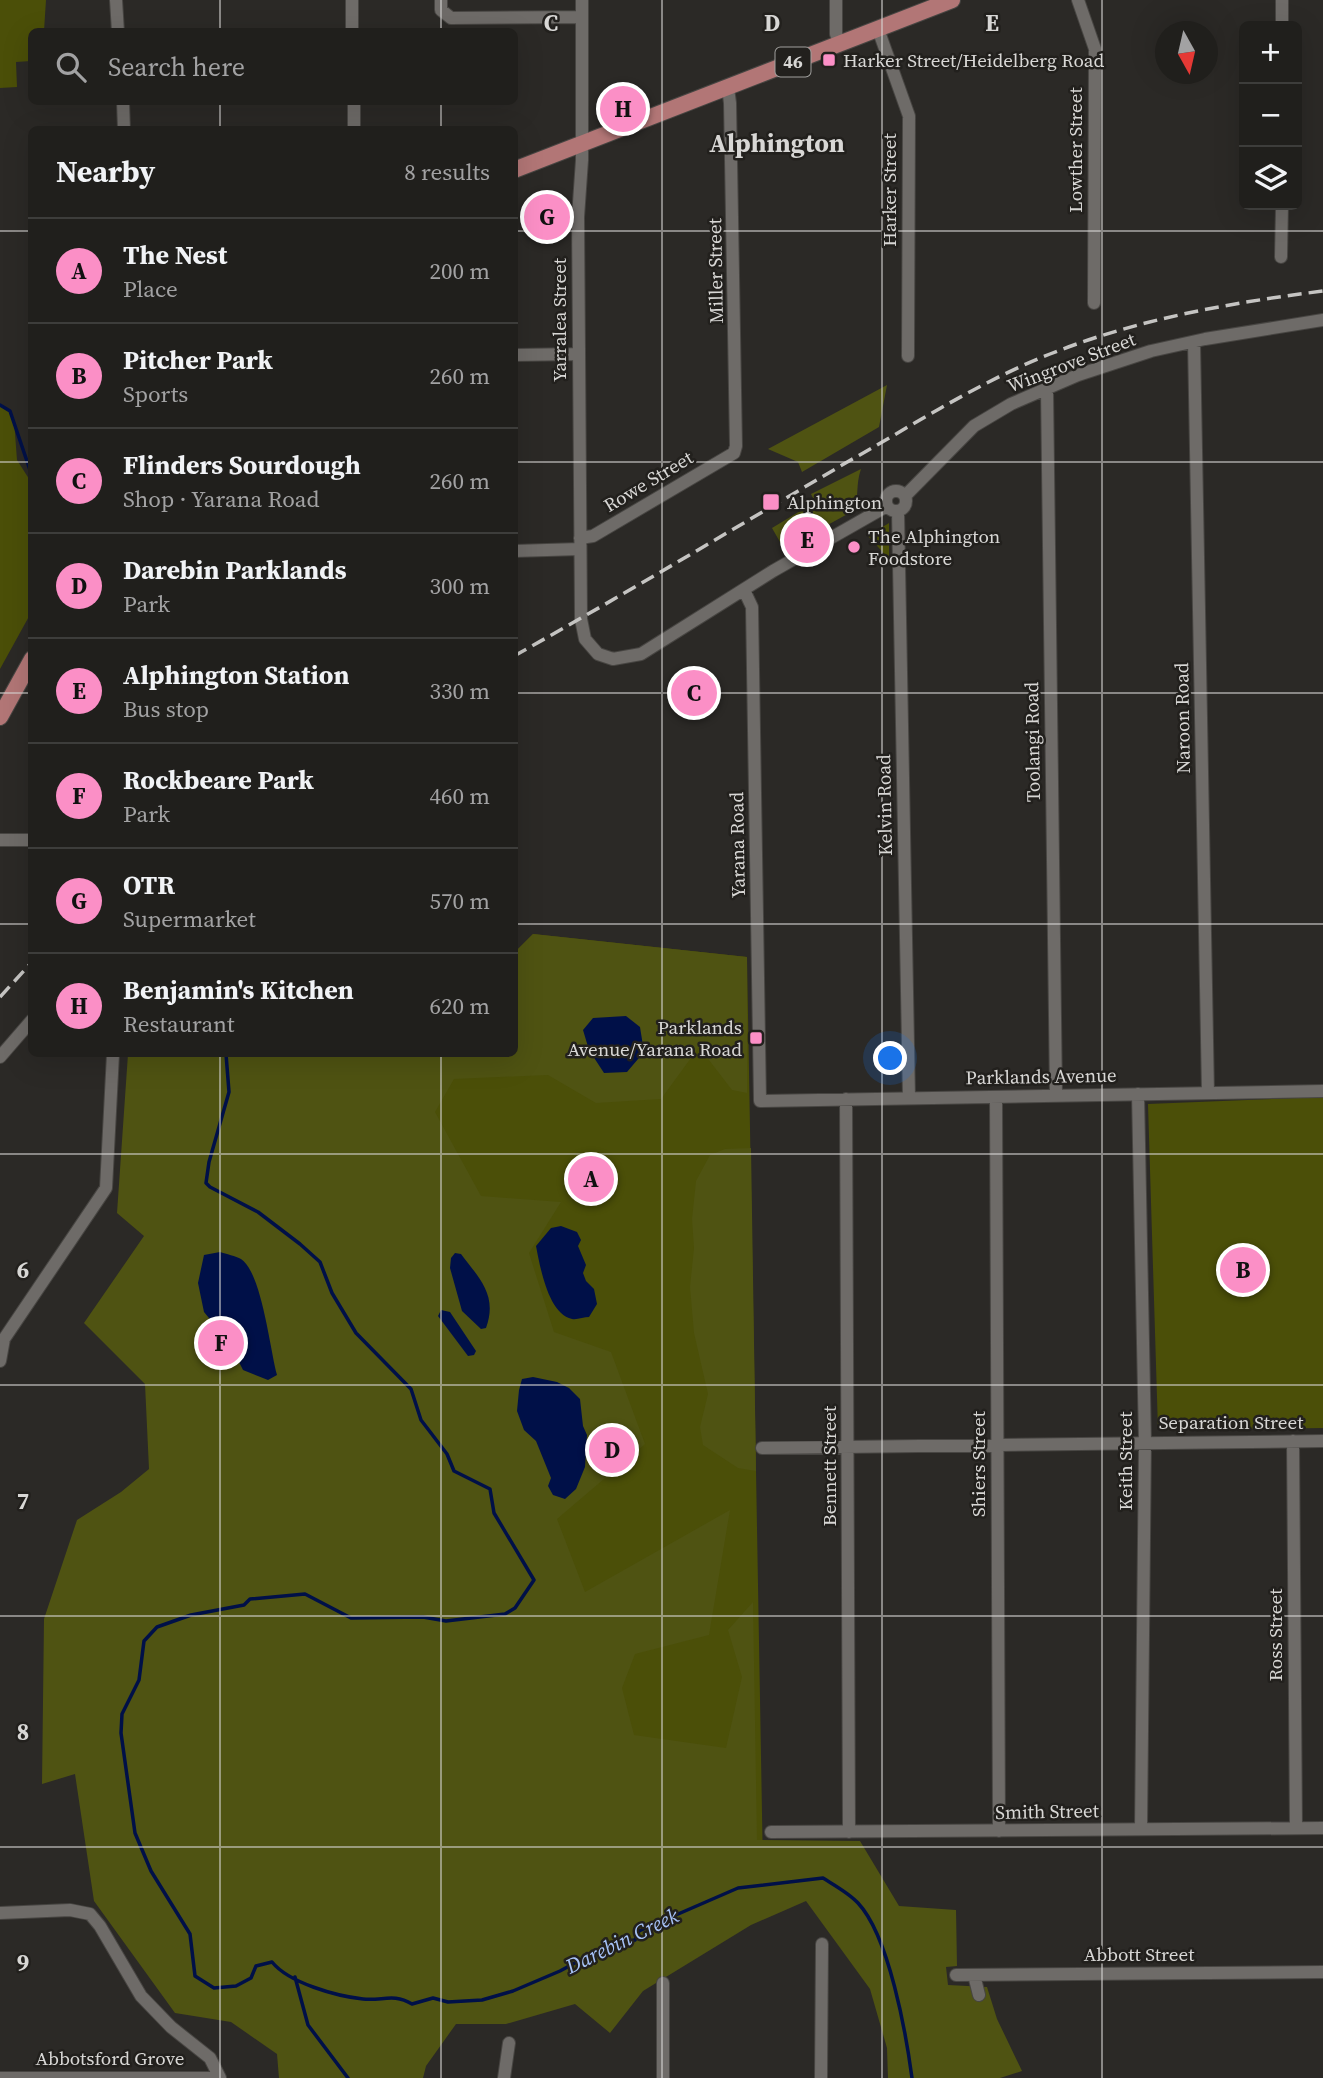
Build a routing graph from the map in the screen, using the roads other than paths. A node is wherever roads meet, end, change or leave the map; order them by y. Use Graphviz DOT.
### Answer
graph roads {
  1 [pos="116,0"];
  2 [pos="352,0"];
  3 [pos="441,0"];
  4 [pos="582,0"];
  5 [pos="836,0"];
  6 [pos="951,0"];
  7 [pos="1078,0"];
  8 [pos="1282,0"];
  9 [pos="582,17"];
  10 [pos="1282,21"];
  11 [pos="118,28"];
  12 [pos="352,28"];
  13 [pos="877,29"];
  14 [pos="839,43"];
  15 [pos="728,88"];
  16 [pos="123,105"];
  17 [pos="354,105"];
  18 [pos="124,126"];
  19 [pos="354,126"];
  20 [pos="582,144"];
  21 [pos="518,168"];
  22 [pos="1282,210"];
  23 [pos="1281,257"];
  24 [pos="1094,303"];
  25 [pos="1323,320"];
  26 [pos="1194,342"];
  27 [pos="579,354"];
  28 [pos="518,355"];
  29 [pos="908,356"];
  30 [pos="1047,389"];
  31 [pos="734,453"];
  32 [pos="905,496"];
  33 [pos="893,509"];
  34 [pos="580,543"];
  35 [pos="518,551"];
  36 [pos="744,590"];
  37 [pos="28,666"];
  38 [pos="0,717"];
  39 [pos="0,840"];
  40 [pos="28,840"];
  41 [pos="28,1025"];
  42 [pos="0,1057"];
  43 [pos="113,1057"];
  44 [pos="1323,1091"];
  45 [pos="1208,1093"];
  46 [pos="1138,1094"];
  47 [pos="1056,1095"];
  48 [pos="996,1097"];
  49 [pos="909,1098"];
  50 [pos="846,1099"];
  51 [pos="760,1101"];
  52 [pos="0,1361"];
  53 [pos="1293,1441"];
  54 [pos="1323,1441"];
  55 [pos="1145,1442"];
  56 [pos="997,1444"];
  57 [pos="849,1445"];
  58 [pos="762,1448"];
  59 [pos="1296,1828"];
  60 [pos="1323,1828"];
  61 [pos="1141,1829"];
  62 [pos="999,1831"];
  63 [pos="771,1832"];
  64 [pos="849,1832"];
  65 [pos="0,1913"];
  66 [pos="822,1944"];
  67 [pos="1323,1972"];
  68 [pos="956,1975"];
  69 [pos="974,1975"];
  70 [pos="663,1983"];
  71 [pos="979,1995"];
  72 [pos="509,2043"];
  73 [pos="0,2077"];
  74 [pos="220,2078"];
  75 [pos="504,2078"];
  76 [pos="663,2078"];
  77 [pos="821,2078"];
  1 -- 11 [label="street"];
  2 -- 12 [label="street"];
  3 -- 9 [label="street"];
  4 -- 9 [label="street, Yarralea Street"];
  5 -- 14 [label="street"];
  6 -- 13 [label="main road, 46"];
  7 -- 24 [label="street, Lowther Street"];
  8 -- 10 [label="street"];
  9 -- 20 [label="street, Yarralea Street"];
  13 -- 14 [label="main road, 46"];
  13 -- 29 [label="street, Harker Street"];
  14 -- 15 [label="main road, 46"];
  15 -- 20 [label="main road, 46"];
  15 -- 31 [label="street, Miller Street"];
  16 -- 18 [label="street"];
  17 -- 19 [label="street"];
  20 -- 21 [label="main road, 46"];
  20 -- 27 [label="street, Yarralea Street"];
  22 -- 23 [label="street"];
  25 -- 26 [label="street, Wingrove Street"];
  26 -- 30 [label="street, Wingrove Street"];
  26 -- 45 [label="street, Naroon Road"];
  27 -- 28 [label="street"];
  27 -- 34 [label="street, Yarralea Street"];
  30 -- 32 [label="street, Wingrove Street"];
  30 -- 47 [label="street, Toolangi Road"];
  31 -- 34 [label="street, Rowe Street"];
  32 -- 33 [label="street"];
  32 -- 33 [label="street"];
  33 -- 36 [label="street"];
  33 -- 49 [label="street, Kelvin Road"];
  34 -- 35 [label="street, Rowe Street"];
  34 -- 36 [label="street, Yarralea Street"];
  36 -- 51 [label="street, Yarana Road"];
  37 -- 38 [label="main road"];
  39 -- 40 [label="street"];
  41 -- 42 [label="street"];
  43 -- 52 [label="street"];
  44 -- 45 [label="street, Parklands Avenue"];
  45 -- 46 [label="street, Parklands Avenue"];
  46 -- 47 [label="street, Parklands Avenue"];
  46 -- 55 [label="street, Keith Street"];
  47 -- 48 [label="street, Parklands Avenue"];
  48 -- 49 [label="street, Parklands Avenue"];
  48 -- 56 [label="street, Shiers Street"];
  49 -- 50 [label="street, Parklands Avenue"];
  50 -- 51 [label="street, Parklands Avenue"];
  50 -- 57 [label="street, Bennett Street"];
  53 -- 54 [label="street, Separation Street"];
  53 -- 55 [label="street, Separation Street"];
  53 -- 59 [label="street, Ross Street"];
  55 -- 56 [label="street, Separation Street"];
  55 -- 61 [label="street, Keith Street"];
  56 -- 57 [label="street, Separation Street"];
  56 -- 62 [label="street, Shiers Street"];
  57 -- 58 [label="street, Separation Street"];
  57 -- 64 [label="street, Bennett Street"];
  59 -- 60 [label="street, Smith Street"];
  59 -- 61 [label="street, Smith Street"];
  61 -- 62 [label="street, Smith Street"];
  62 -- 64 [label="street, Smith Street"];
  63 -- 64 [label="street, Smith Street"];
  65 -- 74 [label="street"];
  66 -- 77 [label="street"];
  67 -- 69 [label="street, Abbott Street"];
  68 -- 69 [label="street, Abbott Street"];
  69 -- 71 [label="street"];
  70 -- 76 [label="street"];
  72 -- 75 [label="street"];
  73 -- 74 [label="street, Abbotsford Grove"];
}
